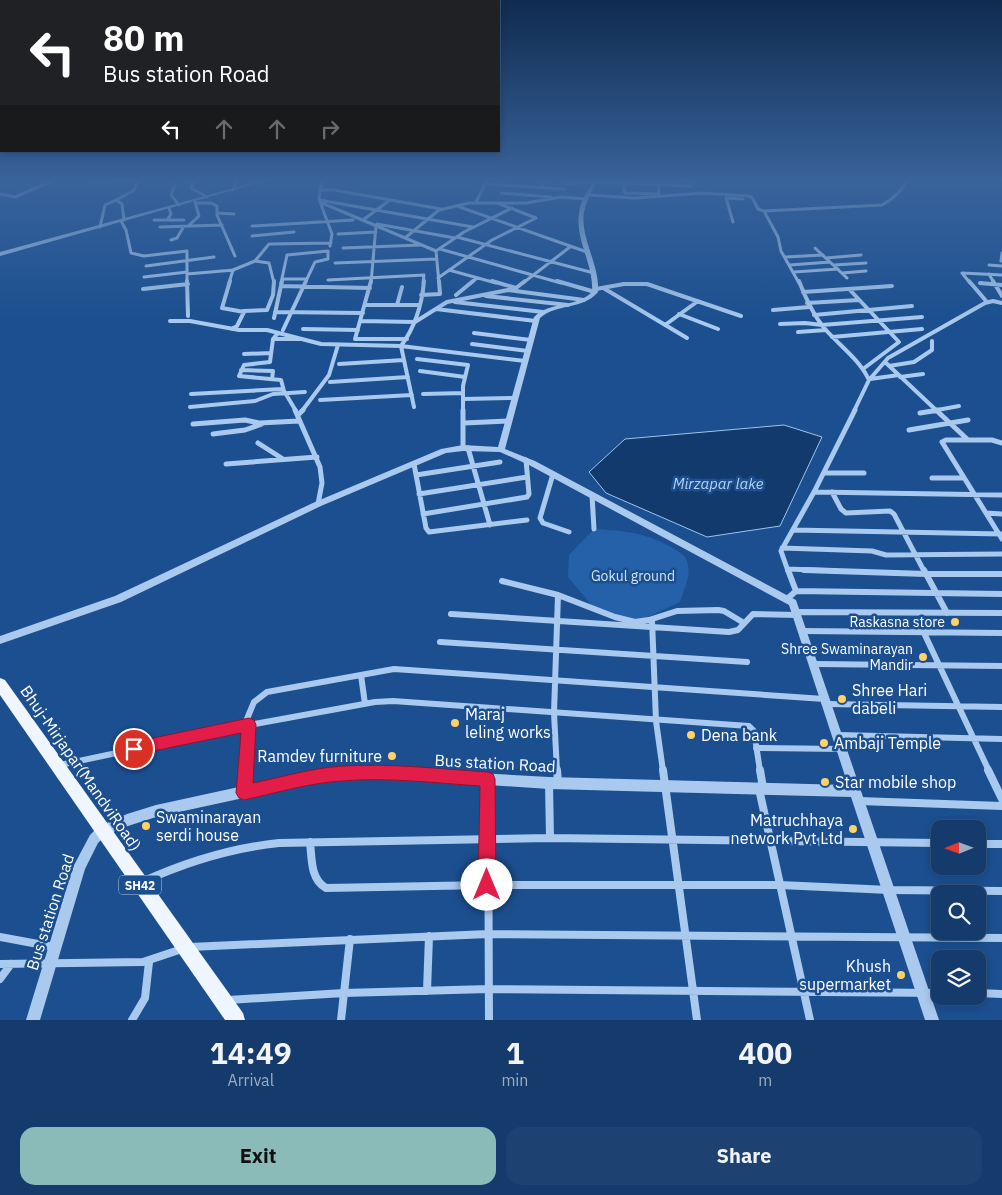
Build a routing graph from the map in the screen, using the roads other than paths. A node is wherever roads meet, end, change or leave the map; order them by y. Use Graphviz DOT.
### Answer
graph roads {
  1 [pos="94,228"];
  2 [pos="125,228"];
  3 [pos="185,228"];
  4 [pos="223,228"];
  5 [pos="273,228"];
  6 [pos="330,228"];
  7 [pos="352,228"];
  8 [pos="376,228"];
  9 [pos="380,228"];
  10 [pos="394,228"];
  11 [pos="417,228"];
  12 [pos="472,228"];
  13 [pos="517,228"];
  14 [pos="582,228"];
  15 [pos="773,228"];
  16 [pos="413,231"];
  17 [pos="294,232"];
  18 [pos="376,232"];
  19 [pos="352,233"];
  20 [pos="273,234"];
  21 [pos="338,234"];
  22 [pos="252,236"];
  23 [pos="456,237"];
  24 [pos="405,238"];
  25 [pos="171,240"];
  26 [pos="331,243"];
  27 [pos="486,244"];
  28 [pos="424,245"];
  29 [pos="374,247"];
  30 [pos="570,247"];
  31 [pos="343,248"];
  32 [pos="816,248"];
  33 [pos="330,249"];
  34 [pos="438,250"];
  35 [pos="587,252"];
  36 [pos="1002,253"];
  37 [pos="0,254"];
  38 [pos="822,254"];
  39 [pos="861,255"];
  40 [pos="236,256"];
  41 [pos="214,257"];
  42 [pos="468,257"];
  43 [pos="785,257"];
  44 [pos="826,258"];
  45 [pos="436,259"];
  46 [pos="187,261"];
  47 [pos="255,261"];
  48 [pos="550,261"];
  49 [pos="374,262"];
  50 [pos="335,263"];
  51 [pos="866,263"];
  52 [pos="1002,263"];
  53 [pos="832,264"];
  54 [pos="790,265"];
  55 [pos="989,265"];
  56 [pos="146,266"];
  57 [pos="838,269"];
  58 [pos="235,270"];
  59 [pos="449,270"];
  60 [pos="866,271"];
  61 [pos="794,272"];
  62 [pos="187,273"];
  63 [pos="594,273"];
  64 [pos="842,273"];
  65 [pos="989,274"];
  66 [pos="424,275"];
  67 [pos="535,275"];
  68 [pos="1002,275"];
  69 [pos="438,276"];
  70 [pos="144,277"];
  71 [pos="282,278"];
  72 [pos="372,278"];
  73 [pos="478,278"];
  74 [pos="847,278"];
  75 [pos="306,279"];
  76 [pos="328,280"];
  77 [pos="980,283"];
  78 [pos="188,284"];
  79 [pos="995,284"];
  80 [pos="1002,285"];
  81 [pos="280,286"];
  82 [pos="892,286"];
  83 [pos="302,287"];
  84 [pos="402,287"];
  85 [pos="370,288"];
  86 [pos="605,288"];
  87 [pos="143,289"];
  88 [pos="849,289"];
  89 [pos="596,290"];
  90 [pos="803,292"];
  91 [pos="421,295"];
  92 [pos="456,295"];
  93 [pos="1002,295"];
  94 [pos="483,296"];
  95 [pos="495,297"];
  96 [pos="584,300"];
  97 [pos="859,300"];
  98 [pos="450,301"];
  99 [pos="698,301"];
  100 [pos="988,302"];
  101 [pos="1002,303"];
  102 [pos="365,305"];
  103 [pos="397,305"];
  104 [pos="419,305"];
  105 [pos="568,305"];
  106 [pos="808,305"];
  107 [pos="491,306"];
  108 [pos="912,306"];
  109 [pos="435,309"];
  110 [pos="773,310"];
  111 [pos="869,310"];
  112 [pos="243,311"];
  113 [pos="275,312"];
  114 [pos="291,312"];
  115 [pos="362,312"];
  116 [pos="543,312"];
  117 [pos="679,314"];
  118 [pos="486,315"];
  119 [pos="814,315"];
  120 [pos="188,316"];
  121 [pos="741,316"];
  122 [pos="922,317"];
  123 [pos="274,318"];
  124 [pos="879,320"];
  125 [pos="170,321"];
  126 [pos="360,321"];
  127 [pos="536,321"];
  128 [pos="415,322"];
  129 [pos="780,324"];
  130 [pos="665,325"];
  131 [pos="822,325"];
  132 [pos="232,329"];
  133 [pos="303,329"];
  134 [pos="718,329"];
  135 [pos="358,330"];
  136 [pos="826,330"];
  137 [pos="922,330"];
  138 [pos="281,332"];
  139 [pos="798,332"];
  140 [pos="891,332"];
  141 [pos="474,333"];
  142 [pos="832,337"];
  143 [pos="687,338"];
  144 [pos="273,339"];
  145 [pos="302,339"];
  146 [pos="407,339"];
  147 [pos="531,340"];
  148 [pos="932,341"];
  149 [pos="472,344"];
  150 [pos="338,345"];
  151 [pos="401,346"];
  152 [pos="528,351"];
  153 [pos="271,353"];
  154 [pos="244,354"];
  155 [pos="417,359"];
  156 [pos="404,360"];
  157 [pos="525,361"];
  158 [pos="339,364"];
  159 [pos="887,364"];
  160 [pos="863,369"];
  161 [pos="420,371"];
  162 [pos="923,374"];
  163 [pos="465,376"];
  164 [pos="900,376"];
  165 [pos="408,377"];
  166 [pos="870,380"];
  167 [pos="330,382"];
  168 [pos="283,391"];
  169 [pos="305,392"];
  170 [pos="191,394"];
  171 [pos="412,394"];
  172 [pos="423,394"];
  173 [pos="463,396"];
  174 [pos="514,398"];
  175 [pos="320,400"];
  176 [pos="959,406"];
  177 [pos="190,407"];
  178 [pos="414,407"];
  179 [pos="936,410"];
  180 [pos="920,413"];
  181 [pos="298,418"];
  182 [pos="968,420"];
  183 [pos="508,421"];
  184 [pos="464,422"];
  185 [pos="265,423"];
  186 [pos="950,423"];
  187 [pos="193,424"];
  188 [pos="909,430"];
  189 [pos="213,434"];
  190 [pos="967,440"];
  191 [pos="258,443"];
  192 [pos="1002,443"];
  193 [pos="466,448"];
  194 [pos="501,450"];
  195 [pos="317,457"];
  196 [pos="284,459"];
  197 [pos="529,461"];
  198 [pos="500,462"];
  199 [pos="226,464"];
  200 [pos="414,464"];
  201 [pos="473,466"];
  202 [pos="548,471"];
  203 [pos="824,473"];
  204 [pos="864,473"];
  205 [pos="416,474"];
  206 [pos="527,477"];
  207 [pos="932,478"];
  208 [pos="964,478"];
  209 [pos="478,485"];
  210 [pos="814,492"];
  211 [pos="832,492"];
  212 [pos="419,494"];
  213 [pos="974,494"];
  214 [pos="592,495"];
  215 [pos="1002,495"];
  216 [pos="318,504"];
  217 [pos="484,504"];
  218 [pos="423,514"];
  219 [pos="986,514"];
  220 [pos="1002,514"];
  221 [pos="527,520"];
  222 [pos="490,525"];
  223 [pos="594,529"];
  224 [pos="793,530"];
  225 [pos="569,532"];
  226 [pos="904,532"];
  227 [pos="1001,536"];
  228 [pos="782,548"];
  229 [pos="1002,554"];
  230 [pos="916,555"];
  231 [pos="788,569"];
  232 [pos="926,574"];
  233 [pos="1002,574"];
  234 [pos="502,581"];
  235 [pos="796,590"];
  236 [pos="937,594"];
  237 [pos="1002,594"];
  238 [pos="558,595"];
  239 [pos="787,599"];
  240 [pos="947,613"];
  241 [pos="1002,613"];
  242 [pos="451,614"];
  243 [pos="797,614"];
  244 [pos="557,621"];
  245 [pos="744,623"];
  246 [pos="652,624"];
  247 [pos="803,631"];
  248 [pos="924,633"];
  249 [pos="1002,633"];
  250 [pos="0,640"];
  251 [pos="440,642"];
  252 [pos="556,649"];
  253 [pos="654,656"];
  254 [pos="748,662"];
  255 [pos="814,664"];
  256 [pos="939,666"];
  257 [pos="1002,666"];
  258 [pos="361,674"];
  259 [pos="555,680"];
  260 [pos="0,684"];
  261 [pos="655,688"];
  262 [pos="826,702"];
  263 [pos="365,704"];
  264 [pos="958,706"];
  265 [pos="1002,707"];
  266 [pos="554,713"];
  267 [pos="656,721"];
  268 [pos="246,725"];
  269 [pos="838,736"];
  270 [pos="974,738"];
  271 [pos="1002,739"];
  272 [pos="756,748"];
  273 [pos="842,749"];
  274 [pos="57,765"];
  275 [pos="488,779"];
  276 [pos="553,783"];
  277 [pos="665,786"];
  278 [pos="761,789"];
  279 [pos="244,793"];
  280 [pos="858,796"];
  281 [pos="1002,799"];
  282 [pos="1002,806"];
  283 [pos="102,831"];
  284 [pos="550,838"];
  285 [pos="487,840"];
  286 [pos="674,840"];
  287 [pos="770,841"];
  288 [pos="310,842"];
  289 [pos="873,842"];
  290 [pos="931,843"];
  291 [pos="986,844"];
  292 [pos="1002,844"];
  293 [pos="139,884"];
  294 [pos="487,885"];
  295 [pos="680,885"];
  296 [pos="780,885"];
  297 [pos="889,890"];
  298 [pos="1002,891"];
  299 [pos="488,934"];
  300 [pos="429,936"];
  301 [pos="686,936"];
  302 [pos="792,936"];
  303 [pos="0,937"];
  304 [pos="905,937"];
  305 [pos="1002,938"];
  306 [pos="350,939"];
  307 [pos="55,947"];
  308 [pos="185,948"];
  309 [pos="50,962"];
  310 [pos="149,962"];
  311 [pos="0,964"];
  312 [pos="11,964"];
  313 [pos="0,980"];
  314 [pos="489,989"];
  315 [pos="693,990"];
  316 [pos="804,990"];
  317 [pos="428,991"];
  318 [pos="923,992"];
  319 [pos="931,992"];
  320 [pos="344,993"];
  321 [pos="986,993"];
  322 [pos="1002,994"];
  323 [pos="223,1001"];
  324 [pos="33,1020"];
  325 [pos="132,1020"];
  326 [pos="236,1020"];
  327 [pos="341,1020"];
  328 [pos="489,1020"];
  329 [pos="697,1020"];
  330 [pos="810,1020"];
  331 [pos="932,1020"];
  1 -- 37 [label="street"];
  2 -- 46 [label="street"];
  3 -- 25 [label="street"];
  4 -- 40 [label="street"];
  5 -- 20 [label="street"];
  6 -- 26 [label="street"];
  7 -- 19 [label="street"];
  8 -- 18 [label="street"];
  9 -- 24 [label="street"];
  10 -- 16 [label="street"];
  11 -- 16 [label="street"];
  12 -- 23 [label="street"];
  13 -- 27 [label="street"];
  13 -- 30 [label="street"];
  14 -- 35 [label="street"];
  15 -- 43 [label="street"];
  16 -- 23 [label="street"];
  16 -- 24 [label="street"];
  17 -- 20 [label="street"];
  18 -- 19 [label="street"];
  18 -- 29 [label="street"];
  19 -- 21 [label="street"];
  20 -- 22 [label="street"];
  23 -- 27 [label="street"];
  23 -- 34 [label="street"];
  24 -- 28 [label="street"];
  26 -- 33 [label="street"];
  26 -- 47 [label="street"];
  27 -- 42 [label="street"];
  27 -- 48 [label="street"];
  28 -- 29 [label="street"];
  28 -- 34 [label="street"];
  29 -- 31 [label="street"];
  29 -- 49 [label="street"];
  30 -- 35 [label="street"];
  30 -- 48 [label="street"];
  32 -- 38 [label="street"];
  34 -- 42 [label="street"];
  34 -- 45 [label="street"];
  35 -- 63 [label="street"];
  36 -- 52 [label="street"];
  38 -- 43 [label="street"];
  38 -- 44 [label="street"];
  39 -- 44 [label="street"];
  41 -- 46 [label="street"];
  42 -- 59 [label="street"];
  42 -- 67 [label="street"];
  43 -- 54 [label="street"];
  44 -- 53 [label="street"];
  45 -- 49 [label="street"];
  45 -- 69 [label="street"];
  46 -- 56 [label="street"];
  46 -- 62 [label="street"];
  47 -- 58 [label="street"];
  47 -- 112 [label="street"];
  48 -- 63 [label="street"];
  48 -- 67 [label="street"];
  49 -- 50 [label="street"];
  49 -- 72 [label="street"];
  51 -- 53 [label="street"];
  52 -- 55 [label="street"];
  53 -- 54 [label="street"];
  53 -- 57 [label="street"];
  54 -- 61 [label="street"];
  57 -- 61 [label="street"];
  57 -- 64 [label="street"];
  58 -- 62 [label="street"];
  58 -- 112 [label="street"];
  59 -- 69 [label="street"];
  59 -- 73 [label="street"];
  60 -- 64 [label="street"];
  61 -- 90 [label="street"];
  62 -- 70 [label="street"];
  62 -- 78 [label="street"];
  63 -- 89 [label="street"];
  64 -- 74 [label="street"];
  65 -- 68 [label="street"];
  65 -- 79 [label="street"];
  65 -- 100 [label="street"];
  66 -- 69 [label="street"];
  66 -- 72 [label="street"];
  66 -- 91 [label="street"];
  67 -- 73 [label="street"];
  67 -- 89 [label="street"];
  69 -- 91 [label="street"];
  71 -- 75 [label="street"];
  71 -- 75 [label="street"];
  71 -- 81 [label="street"];
  72 -- 76 [label="street"];
  72 -- 85 [label="street"];
  73 -- 92 [label="street"];
  75 -- 83 [label="street"];
  77 -- 79 [label="street"];
  78 -- 87 [label="street"];
  78 -- 120 [label="street"];
  79 -- 80 [label="street"];
  79 -- 93 [label="street"];
  81 -- 83 [label="street"];
  81 -- 113 [label="street"];
  82 -- 88 [label="street"];
  83 -- 85 [label="street"];
  83 -- 114 [label="street"];
  84 -- 103 [label="street"];
  85 -- 102 [label="street"];
  86 -- 89 [label="street"];
  86 -- 99 [label="street"];
  86 -- 130 [label="street"];
  88 -- 90 [label="street"];
  88 -- 97 [label="street"];
  89 -- 96 [label="street"];
  90 -- 106 [label="street"];
  91 -- 104 [label="street"];
  94 -- 95 [label="street"];
  94 -- 96 [label="street"];
  94 -- 98 [label="street"];
  95 -- 105 [label="street"];
  95 -- 107 [label="street"];
  96 -- 105 [label="street"];
  97 -- 106 [label="street"];
  97 -- 111 [label="street"];
  98 -- 107 [label="street"];
  98 -- 109 [label="street"];
  99 -- 117 [label="street"];
  99 -- 121 [label="street"];
  100 -- 101 [label="street"];
  100 -- 159 [label="street"];
  102 -- 103 [label="street"];
  102 -- 115 [label="street"];
  103 -- 104 [label="street"];
  104 -- 128 [label="street"];
  105 -- 116 [label="street"];
  106 -- 110 [label="street"];
  106 -- 119 [label="street"];
  107 -- 116 [label="street"];
  107 -- 118 [label="street"];
  108 -- 111 [label="street"];
  109 -- 118 [label="street"];
  109 -- 128 [label="street"];
  111 -- 119 [label="street"];
  111 -- 124 [label="street"];
  112 -- 132 [label="street"];
  113 -- 114 [label="street"];
  113 -- 123 [label="street"];
  114 -- 115 [label="street"];
  114 -- 138 [label="street"];
  115 -- 126 [label="street"];
  116 -- 127 [label="street"];
  117 -- 130 [label="street"];
  117 -- 134 [label="street"];
  118 -- 127 [label="street"];
  119 -- 131 [label="street"];
  122 -- 124 [label="street"];
  124 -- 131 [label="street"];
  124 -- 140 [label="street"];
  125 -- 132 [label="street"];
  126 -- 128 [label="street"];
  126 -- 135 [label="street"];
  127 -- 147 [label="street"];
  128 -- 146 [label="street"];
  129 -- 131 [label="street"];
  130 -- 143 [label="street"];
  131 -- 136 [label="street"];
  132 -- 138 [label="street"];
  133 -- 135 [label="street"];
  135 -- 146 [label="street"];
  136 -- 139 [label="street"];
  136 -- 142 [label="street"];
  137 -- 140 [label="street"];
  138 -- 144 [label="street"];
  138 -- 145 [label="street"];
  140 -- 142 [label="street"];
  140 -- 160 [label="street"];
  141 -- 147 [label="street"];
  142 -- 160 [label="street"];
  144 -- 145 [label="street"];
  144 -- 153 [label="street"];
  145 -- 150 [label="street"];
  146 -- 151 [label="street"];
  147 -- 152 [label="street"];
  148 -- 159 [label="street"];
  149 -- 152 [label="street"];
  150 -- 151 [label="street"];
  150 -- 181 [label="street"];
  151 -- 156 [label="street"];
  151 -- 157 [label="street"];
  152 -- 157 [label="street"];
  153 -- 154 [label="street"];
  153 -- 168 [label="street"];
  155 -- 163 [label="street"];
  156 -- 158 [label="street"];
  156 -- 165 [label="street"];
  157 -- 174 [label="street"];
  159 -- 164 [label="street"];
  159 -- 166 [label="street"];
  160 -- 166 [label="street"];
  161 -- 163 [label="street"];
  162 -- 164 [label="street"];
  163 -- 173 [label="street"];
  164 -- 166 [label="street"];
  164 -- 179 [label="street"];
  165 -- 167 [label="street"];
  165 -- 171 [label="street"];
  166 -- 203 [label="street"];
  168 -- 169 [label="street"];
  168 -- 170 [label="street"];
  168 -- 177 [label="street"];
  168 -- 181 [label="street"];
  171 -- 175 [label="street"];
  171 -- 178 [label="street"];
  172 -- 173 [label="street"];
  173 -- 174 [label="street"];
  173 -- 184 [label="street"];
  174 -- 183 [label="street"];
  176 -- 179 [label="street"];
  179 -- 180 [label="street"];
  179 -- 186 [label="street"];
  181 -- 185 [label="street"];
  181 -- 195 [label="street"];
  182 -- 186 [label="street"];
  183 -- 184 [label="street"];
  183 -- 194 [label="street"];
  184 -- 193 [label="street"];
  185 -- 187 [label="street"];
  185 -- 189 [label="street"];
  186 -- 188 [label="street"];
  186 -- 190 [label="street"];
  190 -- 192 [label="street"];
  190 -- 208 [label="street"];
  191 -- 196 [label="street"];
  193 -- 194 [label="street"];
  193 -- 200 [label="street"];
  193 -- 201 [label="street"];
  194 -- 197 [label="street"];
  195 -- 196 [label="street"];
  195 -- 216 [label="street"];
  196 -- 199 [label="street"];
  197 -- 202 [label="street"];
  197 -- 206 [label="street"];
  198 -- 201 [label="street"];
  200 -- 205 [label="street"];
  200 -- 216 [label="street"];
  201 -- 205 [label="street"];
  201 -- 209 [label="street"];
  202 -- 214 [label="street"];
  202 -- 225 [label="street"];
  203 -- 204 [label="street"];
  203 -- 210 [label="street"];
  205 -- 212 [label="street"];
  206 -- 209 [label="street"];
  206 -- 217 [label="street"];
  207 -- 208 [label="street"];
  208 -- 213 [label="street"];
  209 -- 212 [label="street"];
  209 -- 217 [label="street"];
  210 -- 211 [label="street"];
  210 -- 224 [label="street"];
  211 -- 213 [label="street"];
  211 -- 226 [label="street"];
  212 -- 218 [label="street"];
  213 -- 215 [label="street"];
  213 -- 219 [label="street"];
  214 -- 223 [label="street"];
  214 -- 239 [label="street"];
  216 -- 250 [label="street"];
  217 -- 218 [label="street"];
  217 -- 222 [label="street"];
  218 -- 222 [label="street"];
  219 -- 220 [label="street"];
  219 -- 227 [label="street"];
  221 -- 222 [label="street"];
  224 -- 226 [label="street"];
  224 -- 228 [label="street"];
  226 -- 227 [label="street"];
  226 -- 230 [label="street"];
  228 -- 230 [label="street"];
  228 -- 231 [label="street"];
  229 -- 230 [label="street"];
  230 -- 232 [label="street"];
  231 -- 232 [label="street"];
  231 -- 235 [label="street"];
  232 -- 233 [label="street"];
  232 -- 236 [label="street"];
  234 -- 238 [label="street"];
  235 -- 236 [label="street"];
  235 -- 239 [label="street"];
  236 -- 237 [label="street"];
  236 -- 240 [label="street"];
  238 -- 244 [label="street"];
  238 -- 246 [label="street"];
  239 -- 243 [label="street"];
  240 -- 241 [label="street"];
  240 -- 243 [label="street"];
  242 -- 244 [label="street"];
  243 -- 245 [label="street"];
  243 -- 247 [label="street"];
  244 -- 246 [label="street"];
  244 -- 252 [label="street"];
  245 -- 246 [label="street"];
  245 -- 246 [label="street"];
  246 -- 253 [label="street"];
  247 -- 248 [label="street"];
  247 -- 255 [label="street"];
  248 -- 249 [label="street"];
  248 -- 256 [label="street"];
  251 -- 252 [label="street"];
  252 -- 253 [label="street"];
  252 -- 259 [label="street"];
  253 -- 254 [label="street"];
  253 -- 261 [label="street"];
  255 -- 256 [label="street"];
  255 -- 262 [label="street"];
  256 -- 257 [label="street"];
  256 -- 264 [label="street"];
  258 -- 259 [label="street"];
  258 -- 263 [label="street"];
  258 -- 268 [label="street"];
  259 -- 261 [label="street"];
  259 -- 266 [label="street"];
  260 -- 274 [label="main road, Bhuj-Mirjapar(MandviRoad) / SH42"];
  261 -- 262 [label="street"];
  261 -- 267 [label="street"];
  262 -- 264 [label="street"];
  262 -- 269 [label="street"];
  263 -- 266 [label="street"];
  263 -- 268 [label="street"];
  264 -- 265 [label="street"];
  264 -- 270 [label="street"];
  266 -- 267 [label="street"];
  266 -- 276 [label="street"];
  267 -- 272 [label="street"];
  267 -- 277 [label="street"];
  268 -- 274 [label="street"];
  268 -- 279 [label="street"];
  269 -- 270 [label="street"];
  269 -- 273 [label="street"];
  270 -- 271 [label="street"];
  270 -- 281 [label="street"];
  272 -- 273 [label="street"];
  272 -- 278 [label="street"];
  273 -- 280 [label="street"];
  274 -- 283 [label="main road, Bhuj-Mirjapar(MandviRoad) / SH42"];
  275 -- 276 [label="street, Bus station Road"];
  275 -- 279 [label="street, Bus station Road"];
  275 -- 285 [label="street"];
  276 -- 277 [label="street, Bus station Road"];
  276 -- 284 [label="street"];
  277 -- 278 [label="street, Bus station Road"];
  277 -- 286 [label="street"];
  278 -- 280 [label="street, Bus station Road"];
  278 -- 287 [label="street"];
  279 -- 283 [label="street, Bus station Road"];
  280 -- 282 [label="street"];
  280 -- 289 [label="street"];
  283 -- 293 [label="main road, Bhuj-Mirjapar(MandviRoad) / SH42"];
  283 -- 307 [label="street, Bus station Road"];
  284 -- 285 [label="street"];
  284 -- 286 [label="street"];
  285 -- 288 [label="street"];
  285 -- 294 [label="street"];
  286 -- 287 [label="street"];
  286 -- 295 [label="street"];
  287 -- 289 [label="street"];
  287 -- 296 [label="street"];
  288 -- 293 [label="street"];
  288 -- 294 [label="street"];
  289 -- 290 [label="street"];
  289 -- 297 [label="street"];
  291 -- 292 [label="street"];
  293 -- 308 [label="main road, Bhuj-Mirjapar(MandviRoad) / SH42"];
  294 -- 295 [label="street"];
  294 -- 299 [label="street"];
  295 -- 296 [label="street"];
  295 -- 301 [label="street"];
  296 -- 297 [label="street"];
  296 -- 302 [label="street"];
  297 -- 298 [label="street"];
  297 -- 304 [label="street"];
  299 -- 300 [label="street"];
  299 -- 301 [label="street"];
  299 -- 314 [label="street"];
  300 -- 306 [label="street"];
  300 -- 317 [label="street"];
  301 -- 302 [label="street"];
  301 -- 315 [label="street"];
  302 -- 304 [label="street"];
  302 -- 316 [label="street"];
  303 -- 307 [label="street"];
  304 -- 305 [label="street"];
  304 -- 318 [label="street"];
  306 -- 308 [label="street"];
  306 -- 320 [label="street"];
  307 -- 309 [label="street, Bus station Road"];
  308 -- 310 [label="street"];
  308 -- 323 [label="main road, Bhuj-Mirjapar(MandviRoad) / SH42"];
  309 -- 310 [label="street"];
  309 -- 312 [label="street"];
  309 -- 324 [label="street, Bus station Road"];
  310 -- 325 [label="street"];
  311 -- 312 [label="street"];
  312 -- 313 [label="street"];
  314 -- 315 [label="street"];
  314 -- 317 [label="street"];
  314 -- 328 [label="street"];
  315 -- 316 [label="street"];
  315 -- 329 [label="street"];
  316 -- 318 [label="street"];
  316 -- 330 [label="street"];
  317 -- 320 [label="street"];
  318 -- 319 [label="street"];
  318 -- 331 [label="street"];
  320 -- 323 [label="street"];
  320 -- 327 [label="street"];
  321 -- 322 [label="street"];
  323 -- 326 [label="main road, Bhuj-Mirjapar(MandviRoad) / SH42"];
}
